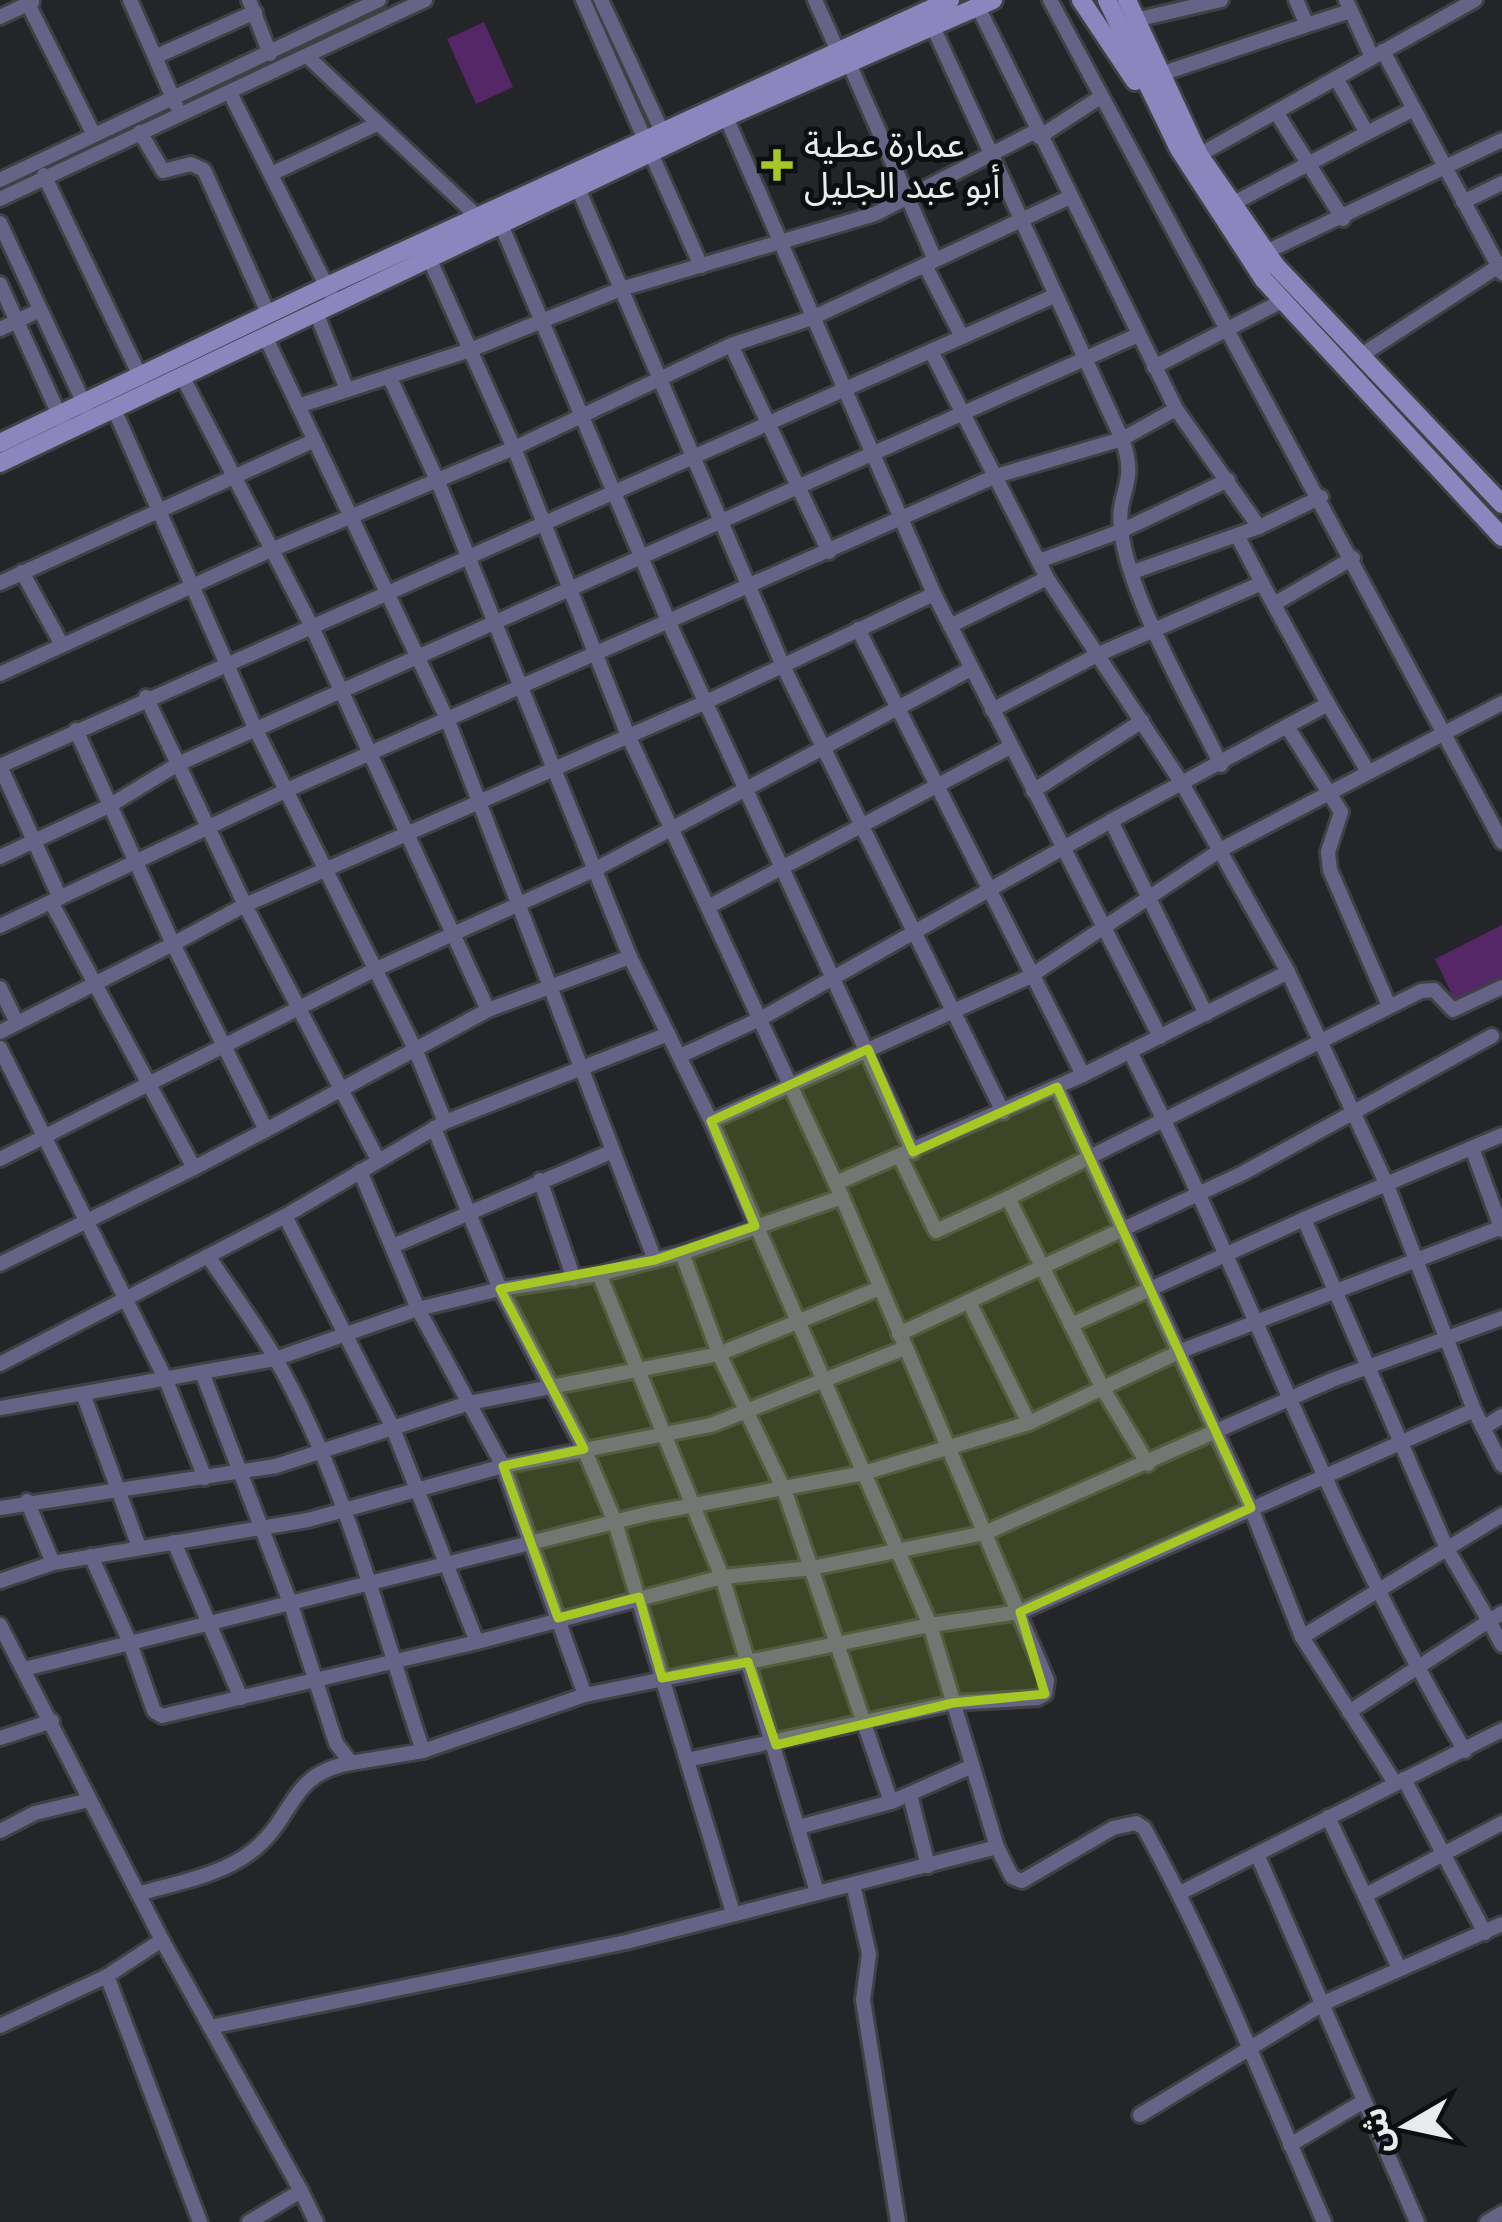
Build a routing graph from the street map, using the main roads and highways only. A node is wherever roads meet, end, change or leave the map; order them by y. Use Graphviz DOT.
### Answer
graph roads {
  1 [pos="950,0"];
  2 [pos="1081,0"];
  3 [pos="1107,0"];
  4 [pos="1127,0"];
  5 [pos="985,4"];
  6 [pos="925,13"];
  7 [pos="843,55"];
  8 [pos="657,141"];
  9 [pos="1179,149"];
  10 [pos="326,300"];
  11 [pos="88,412"];
  12 [pos="63,423"];
  13 [pos="0,443"];
  14 [pos="0,463"];
  15 [pos="1502,504"];
  16 [pos="1502,537"];
  1 -- 6 [label="main road"];
  2 -- 9 [label="main road"];
  3 -- 9 [label="main road"];
  4 -- 15 [label="main road"];
  5 -- 6 [label="main road"];
  6 -- 7 [label="main road"];
  7 -- 8 [label="main road"];
  7 -- 8 [label="main road"];
  8 -- 10 [label="main road"];
  8 -- 10 [label="main road"];
  9 -- 16 [label="main road"];
  10 -- 11 [label="main road"];
  10 -- 11 [label="main road"];
  11 -- 12 [label="main road"];
  12 -- 13 [label="main road"];
  12 -- 14 [label="main road"];
}
